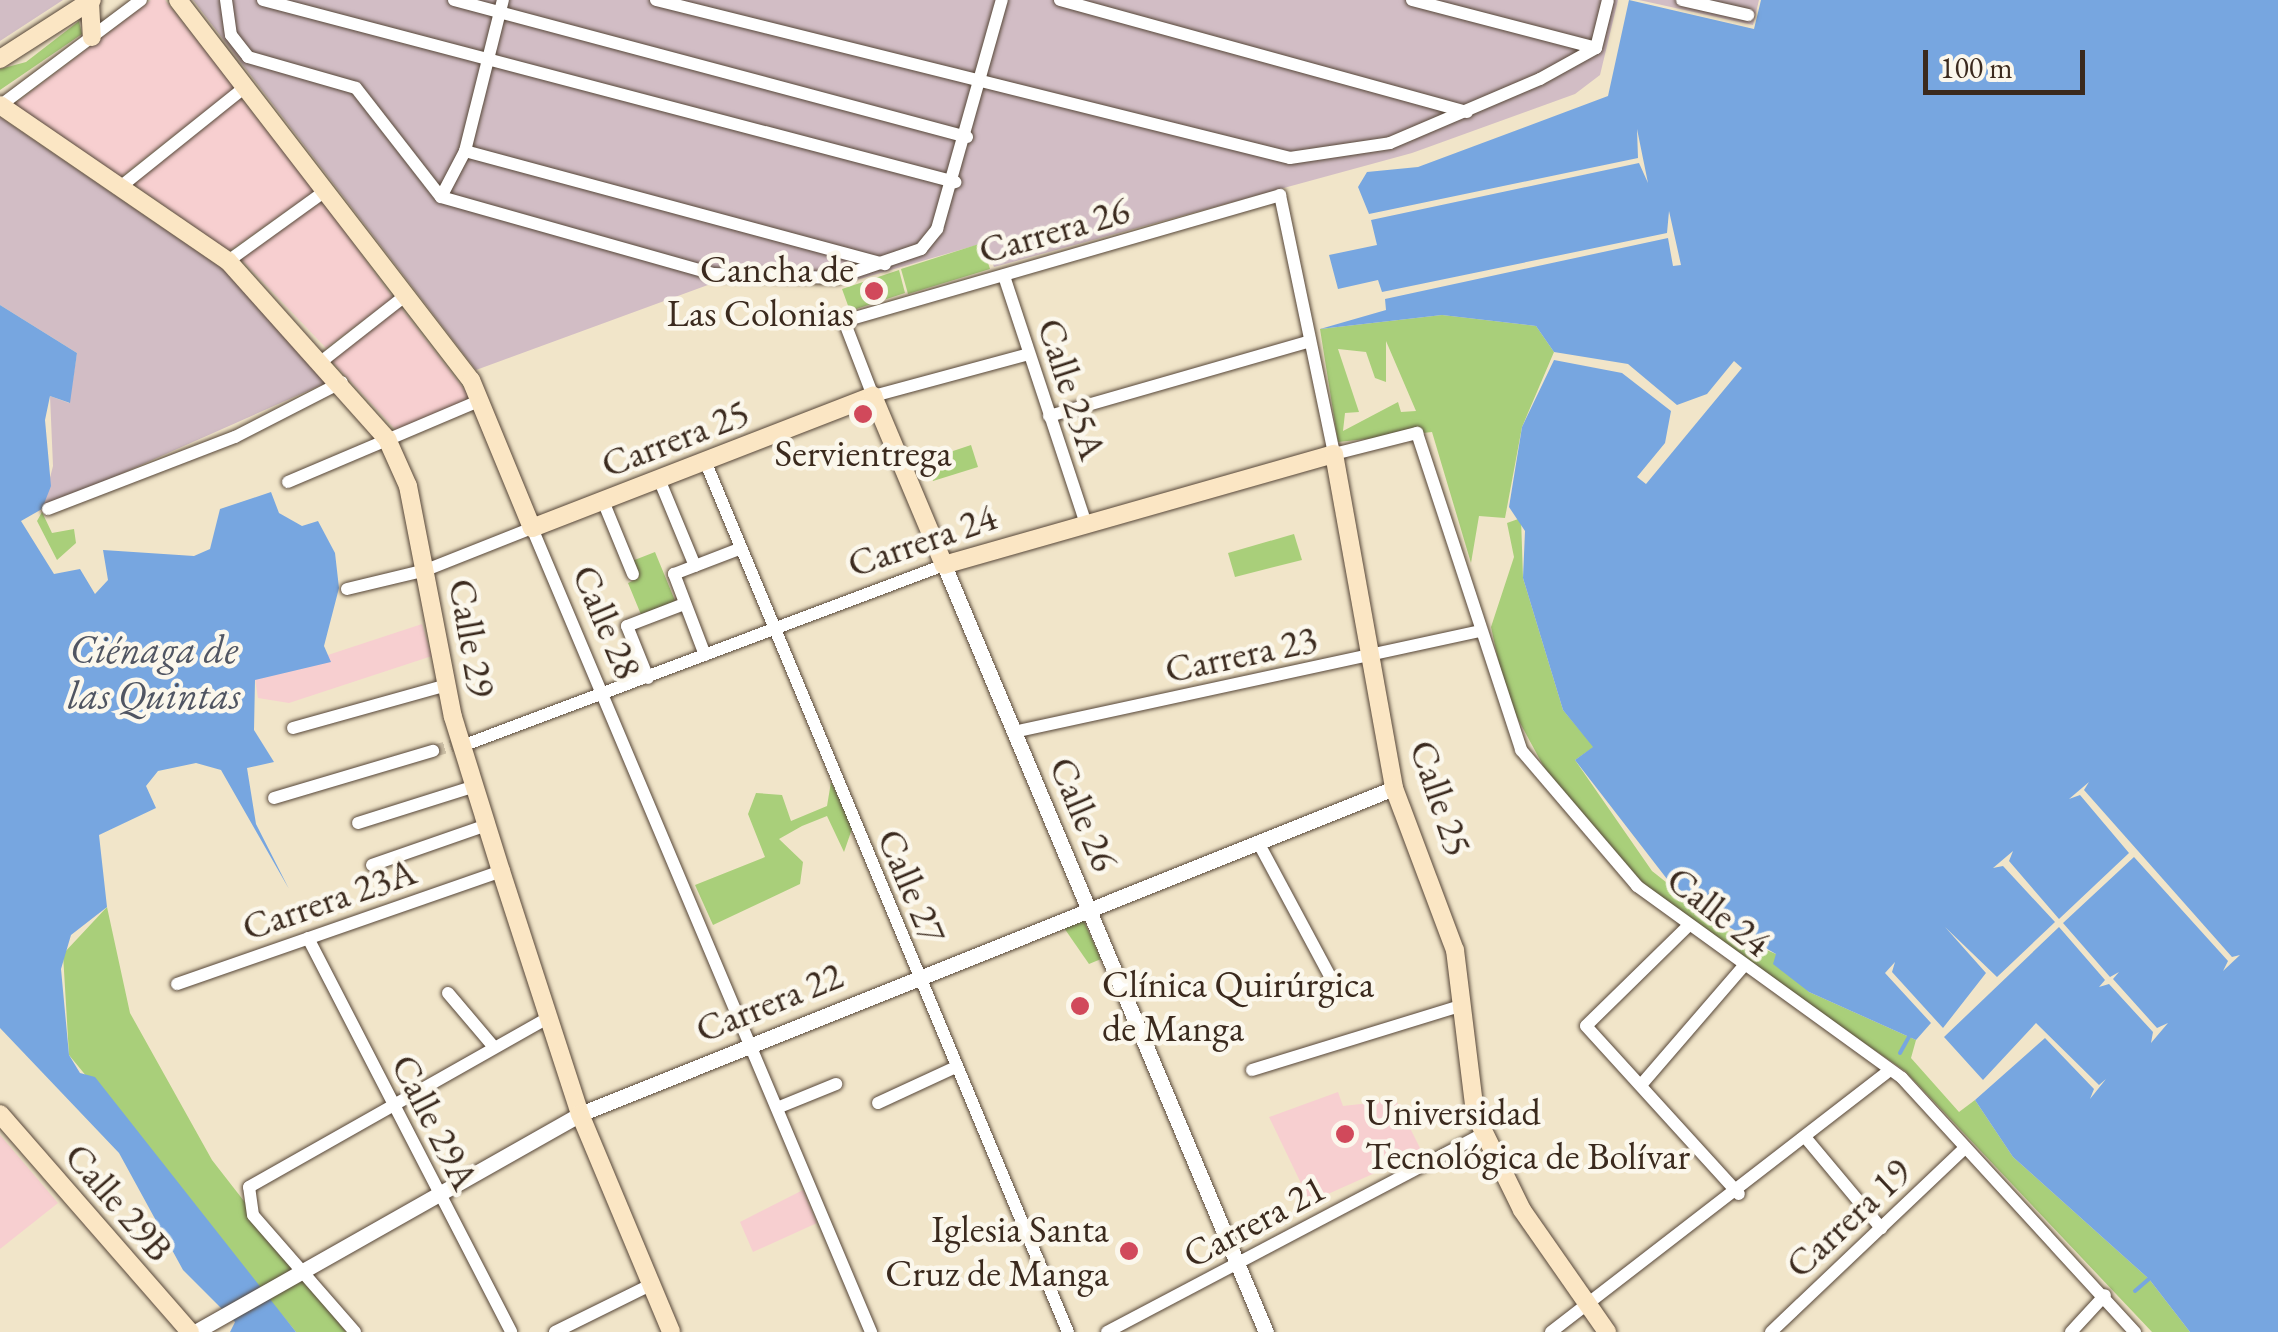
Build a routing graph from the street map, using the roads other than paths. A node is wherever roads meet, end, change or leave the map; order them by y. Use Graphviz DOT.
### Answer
graph roads {
  1 [pos="142,0"];
  2 [pos="178,0"];
  3 [pos="226,0"];
  4 [pos="264,0"];
  5 [pos="454,0"];
  6 [pos="656,0"];
  7 [pos="1002,0"];
  8 [pos="1060,0"];
  9 [pos="1412,0"];
  10 [pos="1608,0"];
  11 [pos="1682,0"];
  12 [pos="91,1"];
  13 [pos="501,6"];
  14 [pos="1748,16"];
  15 [pos="92,37"];
  16 [pos="1596,48"];
  17 [pos="489,58"];
  18 [pos="0,59"];
  19 [pos="980,82"];
  20 [pos="246,87"];
  21 [pos="0,105"];
  22 [pos="1467,112"];
  23 [pos="967,137"];
  24 [pos="465,151"];
  25 [pos="956,182"];
  26 [pos="119,188"];
  27 [pos="325,190"];
  28 [pos="1280,195"];
  29 [pos="441,197"];
  30 [pos="228,261"];
  31 [pos="888,264"];
  32 [pos="1004,276"];
  33 [pos="405,296"];
  34 [pos="844,321"];
  35 [pos="1307,342"];
  36 [pos="1028,354"];
  37 [pos="322,360"];
  38 [pos="342,382"];
  39 [pos="873,396"];
  40 [pos="479,401"];
  41 [pos="1049,416"];
  42 [pos="1417,433"];
  43 [pos="387,439"];
  44 [pos="1334,454"];
  45 [pos="705,461"];
  46 [pos="659,479"];
  47 [pos="288,482"];
  48 [pos="602,500"];
  49 [pos="48,509"];
  50 [pos="1084,521"];
  51 [pos="532,528"];
  52 [pos="739,550"];
  53 [pos="944,564"];
  54 [pos="695,566"];
  55 [pos="426,570"];
  56 [pos="633,574"];
  57 [pos="346,589"];
  58 [pos="684,604"];
  59 [pos="771,630"];
  60 [pos="1481,631"];
  61 [pos="705,655"];
  62 [pos="1373,657"];
  63 [pos="648,678"];
  64 [pos="447,685"];
  65 [pos="603,695"];
  66 [pos="293,728"];
  67 [pos="1013,732"];
  68 [pos="458,745"];
  69 [pos="433,751"];
  70 [pos="475,786"];
  71 [pos="1394,788"];
  72 [pos="274,798"];
  73 [pos="358,823"];
  74 [pos="487,825"];
  75 [pos="1258,842"];
  76 [pos="372,865"];
  77 [pos="501,871"];
  78 [pos="1090,910"];
  79 [pos="1687,927"];
  80 [pos="308,938"];
  81 [pos="1742,968"];
  82 [pos="918,978"];
  83 [pos="1331,978"];
  84 [pos="177,984"];
  85 [pos="448,992"];
  86 [pos="1460,1006"];
  87 [pos="549,1016"];
  88 [pos="751,1045"];
  89 [pos="493,1046"];
  90 [pos="956,1067"];
  91 [pos="1252,1070"];
  92 [pos="1890,1070"];
  93 [pos="836,1084"];
  94 [pos="1641,1084"];
  95 [pos="391,1102"];
  96 [pos="878,1103"];
  97 [pos="777,1108"];
  98 [pos="0,1114"];
  99 [pos="580,1114"];
  100 [pos="1482,1134"];
  101 [pos="1805,1136"];
  102 [pos="1966,1148"];
  103 [pos="436,1191"];
  104 [pos="1738,1194"];
  105 [pos="1881,1228"];
  106 [pos="1236,1264"];
  107 [pos="300,1268"];
  108 [pos="650,1285"];
  109 [pos="2105,1295"];
  110 [pos="1587,1310"];
  111 [pos="198,1329"];
  112 [pos="355,1332"];
  113 [pos="511,1332"];
  114 [pos="555,1332"];
  115 [pos="671,1332"];
  116 [pos="871,1332"];
  117 [pos="1068,1332"];
  118 [pos="1107,1332"];
  119 [pos="1266,1332"];
  120 [pos="1550,1332"];
  121 [pos="1607,1332"];
  122 [pos="1771,1332"];
  123 [pos="2071,1332"];
  124 [pos="2135,1332"];
  1 -- 15 [label="street"];
  2 -- 20 [label="main road, Calle 28"];
  3 -- 29 [label="street"];
  4 -- 17 [label="street"];
  5 -- 13 [label="street"];
  6 -- 19 [label="street"];
  7 -- 19 [label="street"];
  8 -- 22 [label="street"];
  9 -- 16 [label="street"];
  10 -- 16 [label="street"];
  11 -- 14 [label="street"];
  12 -- 15 [label="main road"];
  12 -- 18 [label="main road"];
  13 -- 17 [label="street"];
  13 -- 23 [label="street"];
  15 -- 21 [label="street"];
  16 -- 22 [label="street"];
  17 -- 24 [label="street"];
  17 -- 25 [label="street"];
  19 -- 22 [label="street"];
  19 -- 23 [label="street"];
  20 -- 26 [label="street"];
  20 -- 27 [label="main road, Calle 28"];
  21 -- 26 [label="main road, Calle 29"];
  23 -- 25 [label="street"];
  24 -- 29 [label="street"];
  24 -- 31 [label="street"];
  25 -- 31 [label="street"];
  26 -- 30 [label="main road, Calle 29"];
  27 -- 30 [label="street"];
  27 -- 33 [label="main road, Calle 28"];
  28 -- 32 [label="street, Carrera 26"];
  28 -- 35 [label="street, Calle 25"];
  29 -- 31 [label="street"];
  30 -- 37 [label="main road, Calle 29"];
  32 -- 34 [label="street, Carrera 26"];
  32 -- 36 [label="street, Calle 25A"];
  33 -- 37 [label="street"];
  33 -- 40 [label="main road, Calle 28"];
  34 -- 39 [label="street, Calle 26"];
  35 -- 41 [label="street"];
  35 -- 44 [label="street, Calle 25"];
  36 -- 39 [label="street, Carrera 25"];
  36 -- 41 [label="street, Calle 25A"];
  37 -- 38 [label="main road, Calle 29"];
  38 -- 43 [label="main road, Calle 29"];
  38 -- 49 [label="street"];
  39 -- 45 [label="main road, Carrera 25"];
  39 -- 53 [label="main road, Calle 26"];
  40 -- 43 [label="street"];
  40 -- 51 [label="main road, Calle 28"];
  41 -- 50 [label="street, Calle 25A"];
  42 -- 44 [label="street, Carrera 24"];
  42 -- 60 [label="street, Calle 24"];
  43 -- 47 [label="street"];
  43 -- 55 [label="main road, Calle 29"];
  44 -- 50 [label="main road, Carrera 24"];
  44 -- 62 [label="main road, Calle 25"];
  45 -- 46 [label="main road, Carrera 25"];
  45 -- 52 [label="street, Calle 27"];
  46 -- 48 [label="main road, Carrera 25"];
  46 -- 54 [label="street"];
  48 -- 51 [label="main road, Carrera 25"];
  48 -- 56 [label="street"];
  50 -- 53 [label="main road, Carrera 24"];
  51 -- 55 [label="street, Carrera 25"];
  51 -- 65 [label="street, Calle 28"];
  52 -- 54 [label="street"];
  52 -- 59 [label="street, Calle 27"];
  53 -- 59 [label="street, Carrera 24"];
  53 -- 67 [label="street, Calle 26"];
  54 -- 58 [label="street"];
  55 -- 57 [label="street, Carrera 25"];
  55 -- 64 [label="main road, Calle 29"];
  58 -- 61 [label="street"];
  58 -- 63 [label="street"];
  59 -- 61 [label="street, Carrera 24"];
  59 -- 82 [label="street, Calle 27"];
  60 -- 62 [label="street, Carrera 23"];
  60 -- 79 [label="street, Calle 24"];
  61 -- 63 [label="street, Carrera 24"];
  62 -- 67 [label="street, Carrera 23"];
  62 -- 71 [label="main road, Calle 25"];
  63 -- 65 [label="street, Carrera 24"];
  64 -- 66 [label="street"];
  64 -- 68 [label="main road, Calle 29"];
  65 -- 68 [label="street, Carrera 24"];
  65 -- 88 [label="street, Calle 28"];
  67 -- 78 [label="street, Calle 26"];
  68 -- 70 [label="main road, Calle 29"];
  69 -- 72 [label="street"];
  70 -- 73 [label="street"];
  70 -- 74 [label="main road, Calle 29"];
  71 -- 75 [label="street, Carrera 22"];
  71 -- 86 [label="main road, Calle 25"];
  74 -- 76 [label="street"];
  74 -- 77 [label="main road, Calle 29"];
  75 -- 78 [label="street, Carrera 22"];
  75 -- 83 [label="street"];
  77 -- 80 [label="street, Carrera 23A"];
  77 -- 87 [label="main road, Calle 29"];
  78 -- 82 [label="street, Carrera 22"];
  78 -- 106 [label="street, Calle 26"];
  79 -- 81 [label="street, Calle 24"];
  79 -- 94 [label="street"];
  80 -- 84 [label="street, Carrera 23A"];
  80 -- 95 [label="street, Calle 29A"];
  81 -- 92 [label="street, Calle 24"];
  81 -- 94 [label="street"];
  82 -- 88 [label="street, Carrera 22"];
  82 -- 90 [label="street, Calle 27"];
  85 -- 89 [label="street"];
  86 -- 91 [label="street"];
  86 -- 100 [label="main road, Calle 25"];
  87 -- 89 [label="street"];
  87 -- 99 [label="main road, Calle 29"];
  88 -- 97 [label="street, Calle 28"];
  88 -- 99 [label="street, Carrera 22"];
  89 -- 95 [label="street"];
  90 -- 96 [label="street"];
  90 -- 117 [label="street, Calle 27"];
  92 -- 101 [label="street"];
  92 -- 102 [label="street, Calle 24"];
  93 -- 97 [label="street"];
  94 -- 104 [label="street"];
  95 -- 103 [label="street, Calle 29A"];
  95 -- 107 [label="street"];
  97 -- 116 [label="street, Calle 28"];
  98 -- 111 [label="main road, Calle 29B"];
  99 -- 103 [label="street, Carrera 22"];
  99 -- 108 [label="main road, Calle 29"];
  100 -- 106 [label="street, Carrera 21"];
  100 -- 110 [label="main road, Calle 25"];
  101 -- 104 [label="street"];
  101 -- 105 [label="street"];
  102 -- 105 [label="street, Carrera 19"];
  102 -- 109 [label="street, Calle 24"];
  103 -- 107 [label="street, Carrera 22"];
  103 -- 113 [label="street, Calle 29A"];
  104 -- 110 [label="street"];
  105 -- 122 [label="street, Carrera 19"];
  106 -- 118 [label="street, Carrera 21"];
  106 -- 119 [label="street, Calle 26"];
  107 -- 111 [label="street, Carrera 22"];
  107 -- 112 [label="street"];
  108 -- 114 [label="street"];
  108 -- 115 [label="main road, Calle 29"];
  109 -- 123 [label="street"];
  109 -- 124 [label="street, Calle 24"];
  110 -- 120 [label="street"];
  110 -- 121 [label="main road, Calle 25"];
}
